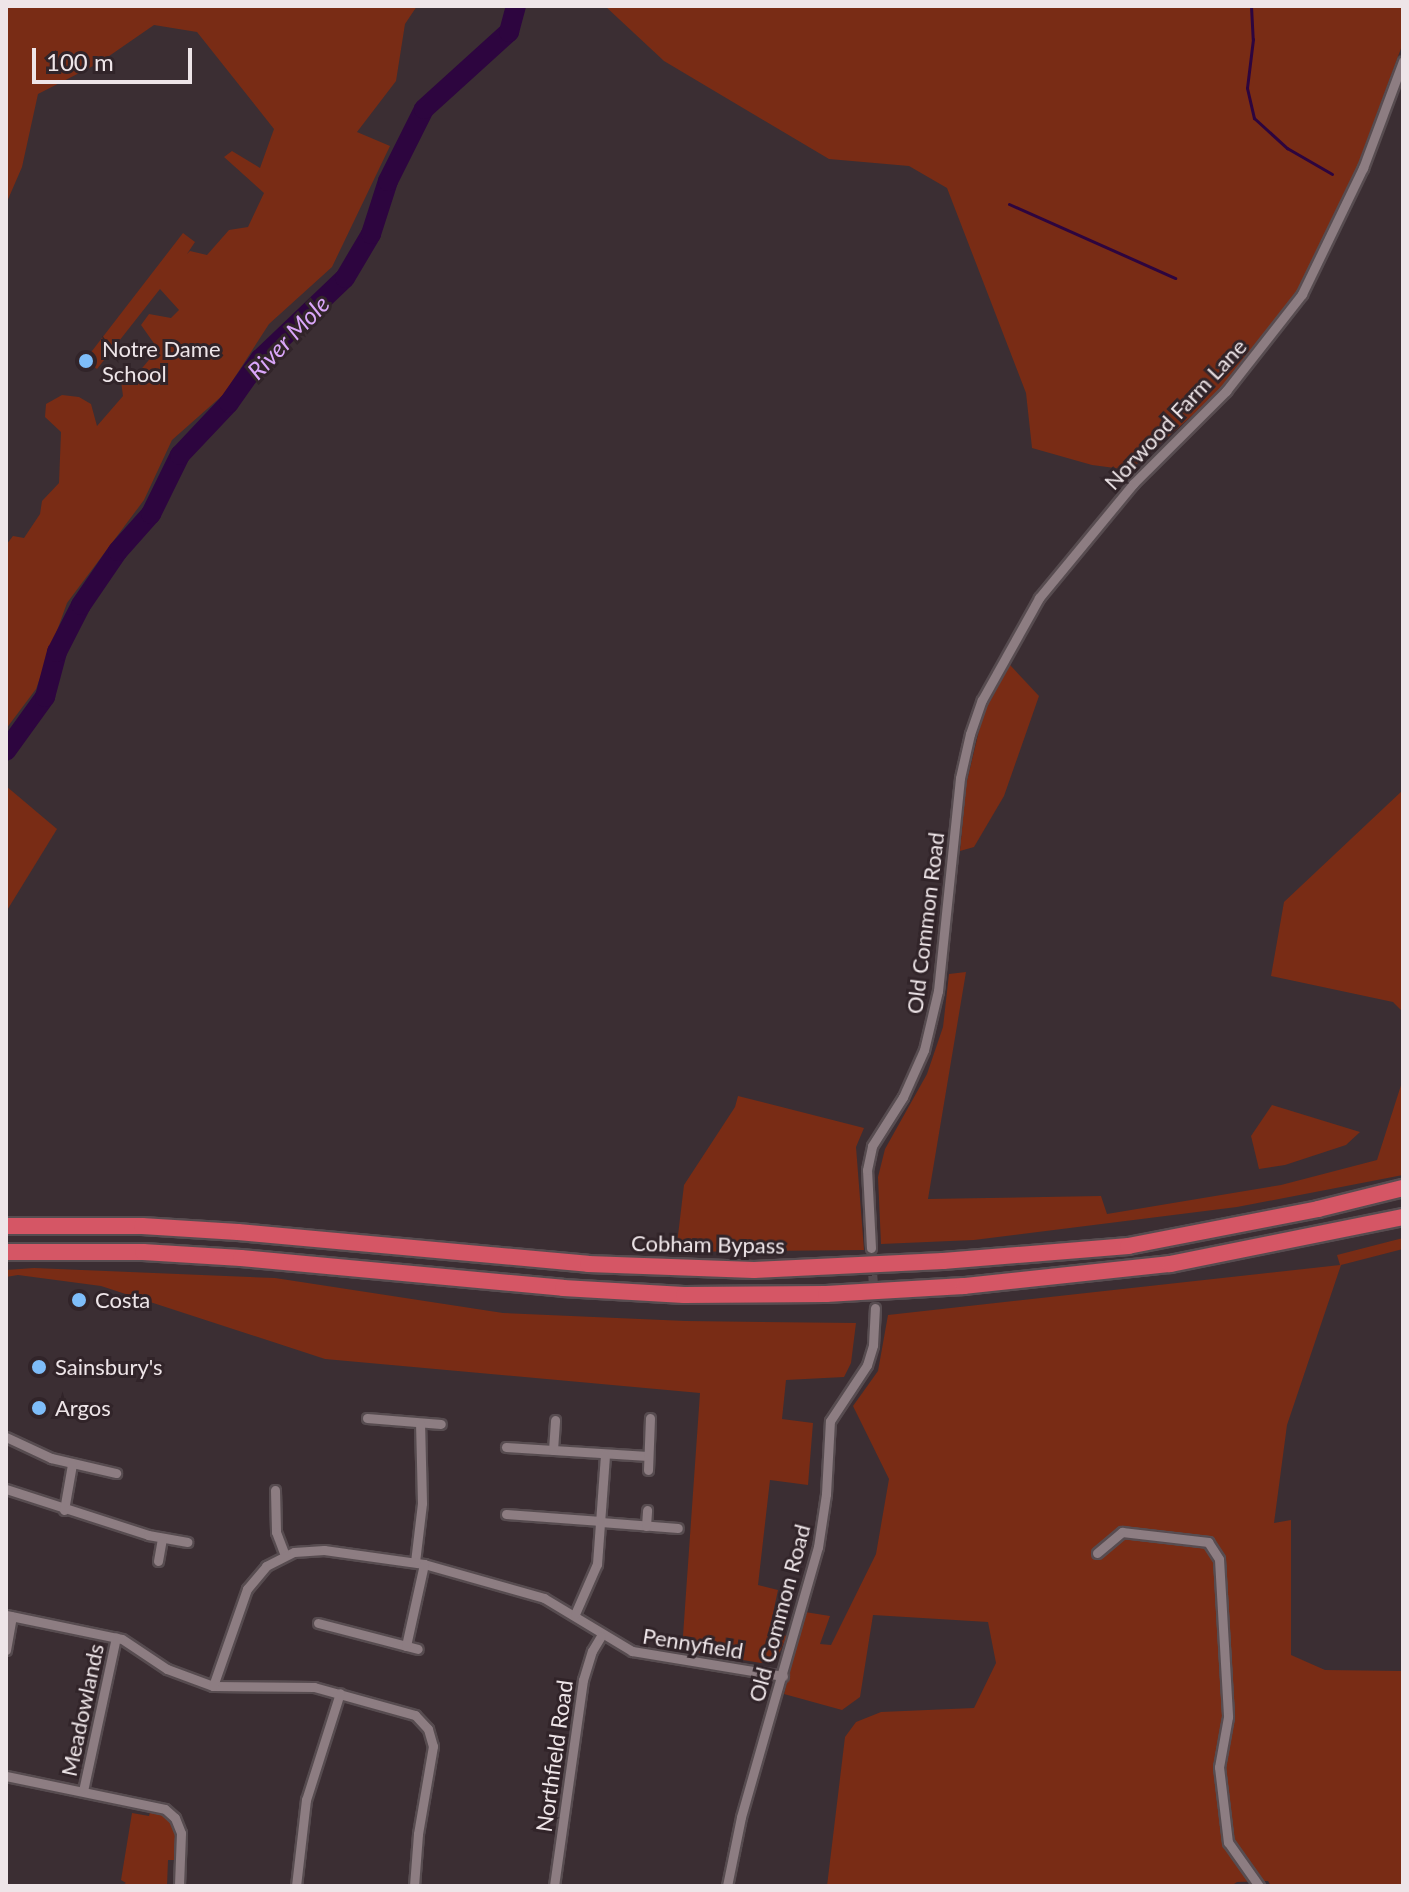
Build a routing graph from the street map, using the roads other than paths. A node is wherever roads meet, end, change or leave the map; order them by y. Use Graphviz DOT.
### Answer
graph roads {
  1 [pos="1403,61"];
  2 [pos="970,734"];
  3 [pos="1403,1188"];
  4 [pos="1403,1217"];
  5 [pos="6,1223"];
  6 [pos="871,1248"];
  7 [pos="6,1252"];
  8 [pos="875,1308"];
  9 [pos="367,1418"];
  10 [pos="650,1418"];
  11 [pos="555,1420"];
  12 [pos="420,1423"];
  13 [pos="441,1424"];
  14 [pos="6,1437"];
  15 [pos="506,1447"];
  16 [pos="553,1450"];
  17 [pos="605,1454"];
  18 [pos="648,1456"];
  19 [pos="72,1464"];
  20 [pos="648,1470"];
  21 [pos="116,1473"];
  22 [pos="6,1489"];
  23 [pos="275,1490"];
  24 [pos="64,1510"];
  25 [pos="647,1510"];
  26 [pos="506,1514"];
  27 [pos="601,1522"];
  28 [pos="646,1526"];
  29 [pos="678,1528"];
  30 [pos="162,1538"];
  31 [pos="187,1542"];
  32 [pos="1097,1553"];
  33 [pos="285,1555"];
  34 [pos="158,1561"];
  35 [pos="419,1563"];
  36 [pos="575,1614"];
  37 [pos="9,1616"];
  38 [pos="318,1623"];
  39 [pos="601,1636"];
  40 [pos="116,1637"];
  41 [pos="406,1646"];
  42 [pos="418,1649"];
  43 [pos="6,1650"];
  44 [pos="783,1676"];
  45 [pos="213,1686"];
  46 [pos="340,1693"];
  47 [pos="6,1776"];
  48 [pos="83,1791"];
  49 [pos="179,1886"];
  50 [pos="296,1886"];
  51 [pos="414,1886"];
  52 [pos="554,1886"];
  53 [pos="727,1886"];
  54 [pos="1259,1886"];
  1 -- 2 [label="street, Norwood Farm Lane"];
  2 -- 6 [label="street, Old Common Road"];
  3 -- 5 [label="highway, Cobham Bypass"];
  4 -- 7 [label="highway"];
  8 -- 44 [label="street, Old Common Road"];
  9 -- 12 [label="street"];
  10 -- 18 [label="street"];
  11 -- 16 [label="street"];
  12 -- 13 [label="street"];
  12 -- 35 [label="street"];
  14 -- 19 [label="street"];
  15 -- 16 [label="street"];
  16 -- 17 [label="street"];
  17 -- 18 [label="street"];
  17 -- 27 [label="street"];
  18 -- 20 [label="street"];
  19 -- 21 [label="street"];
  19 -- 24 [label="street"];
  22 -- 24 [label="street"];
  23 -- 33 [label="street"];
  24 -- 30 [label="street"];
  25 -- 28 [label="street"];
  26 -- 27 [label="street"];
  27 -- 28 [label="street"];
  27 -- 36 [label="street"];
  28 -- 29 [label="street"];
  30 -- 31 [label="street"];
  30 -- 34 [label="street"];
  32 -- 54 [label="street"];
  33 -- 35 [label="street, Pennyfield"];
  33 -- 45 [label="street"];
  35 -- 36 [label="street, Pennyfield"];
  35 -- 41 [label="street"];
  36 -- 39 [label="street, Pennyfield"];
  37 -- 40 [label="street"];
  37 -- 43 [label="street"];
  38 -- 41 [label="street"];
  39 -- 44 [label="street, Pennyfield"];
  39 -- 52 [label="street, Northfield Road"];
  40 -- 45 [label="street"];
  40 -- 48 [label="street, Meadowlands"];
  41 -- 42 [label="street"];
  44 -- 53 [label="street, Old Common Road"];
  45 -- 46 [label="street"];
  46 -- 50 [label="street"];
  46 -- 51 [label="street"];
  47 -- 48 [label="street"];
  48 -- 49 [label="street"];
}
